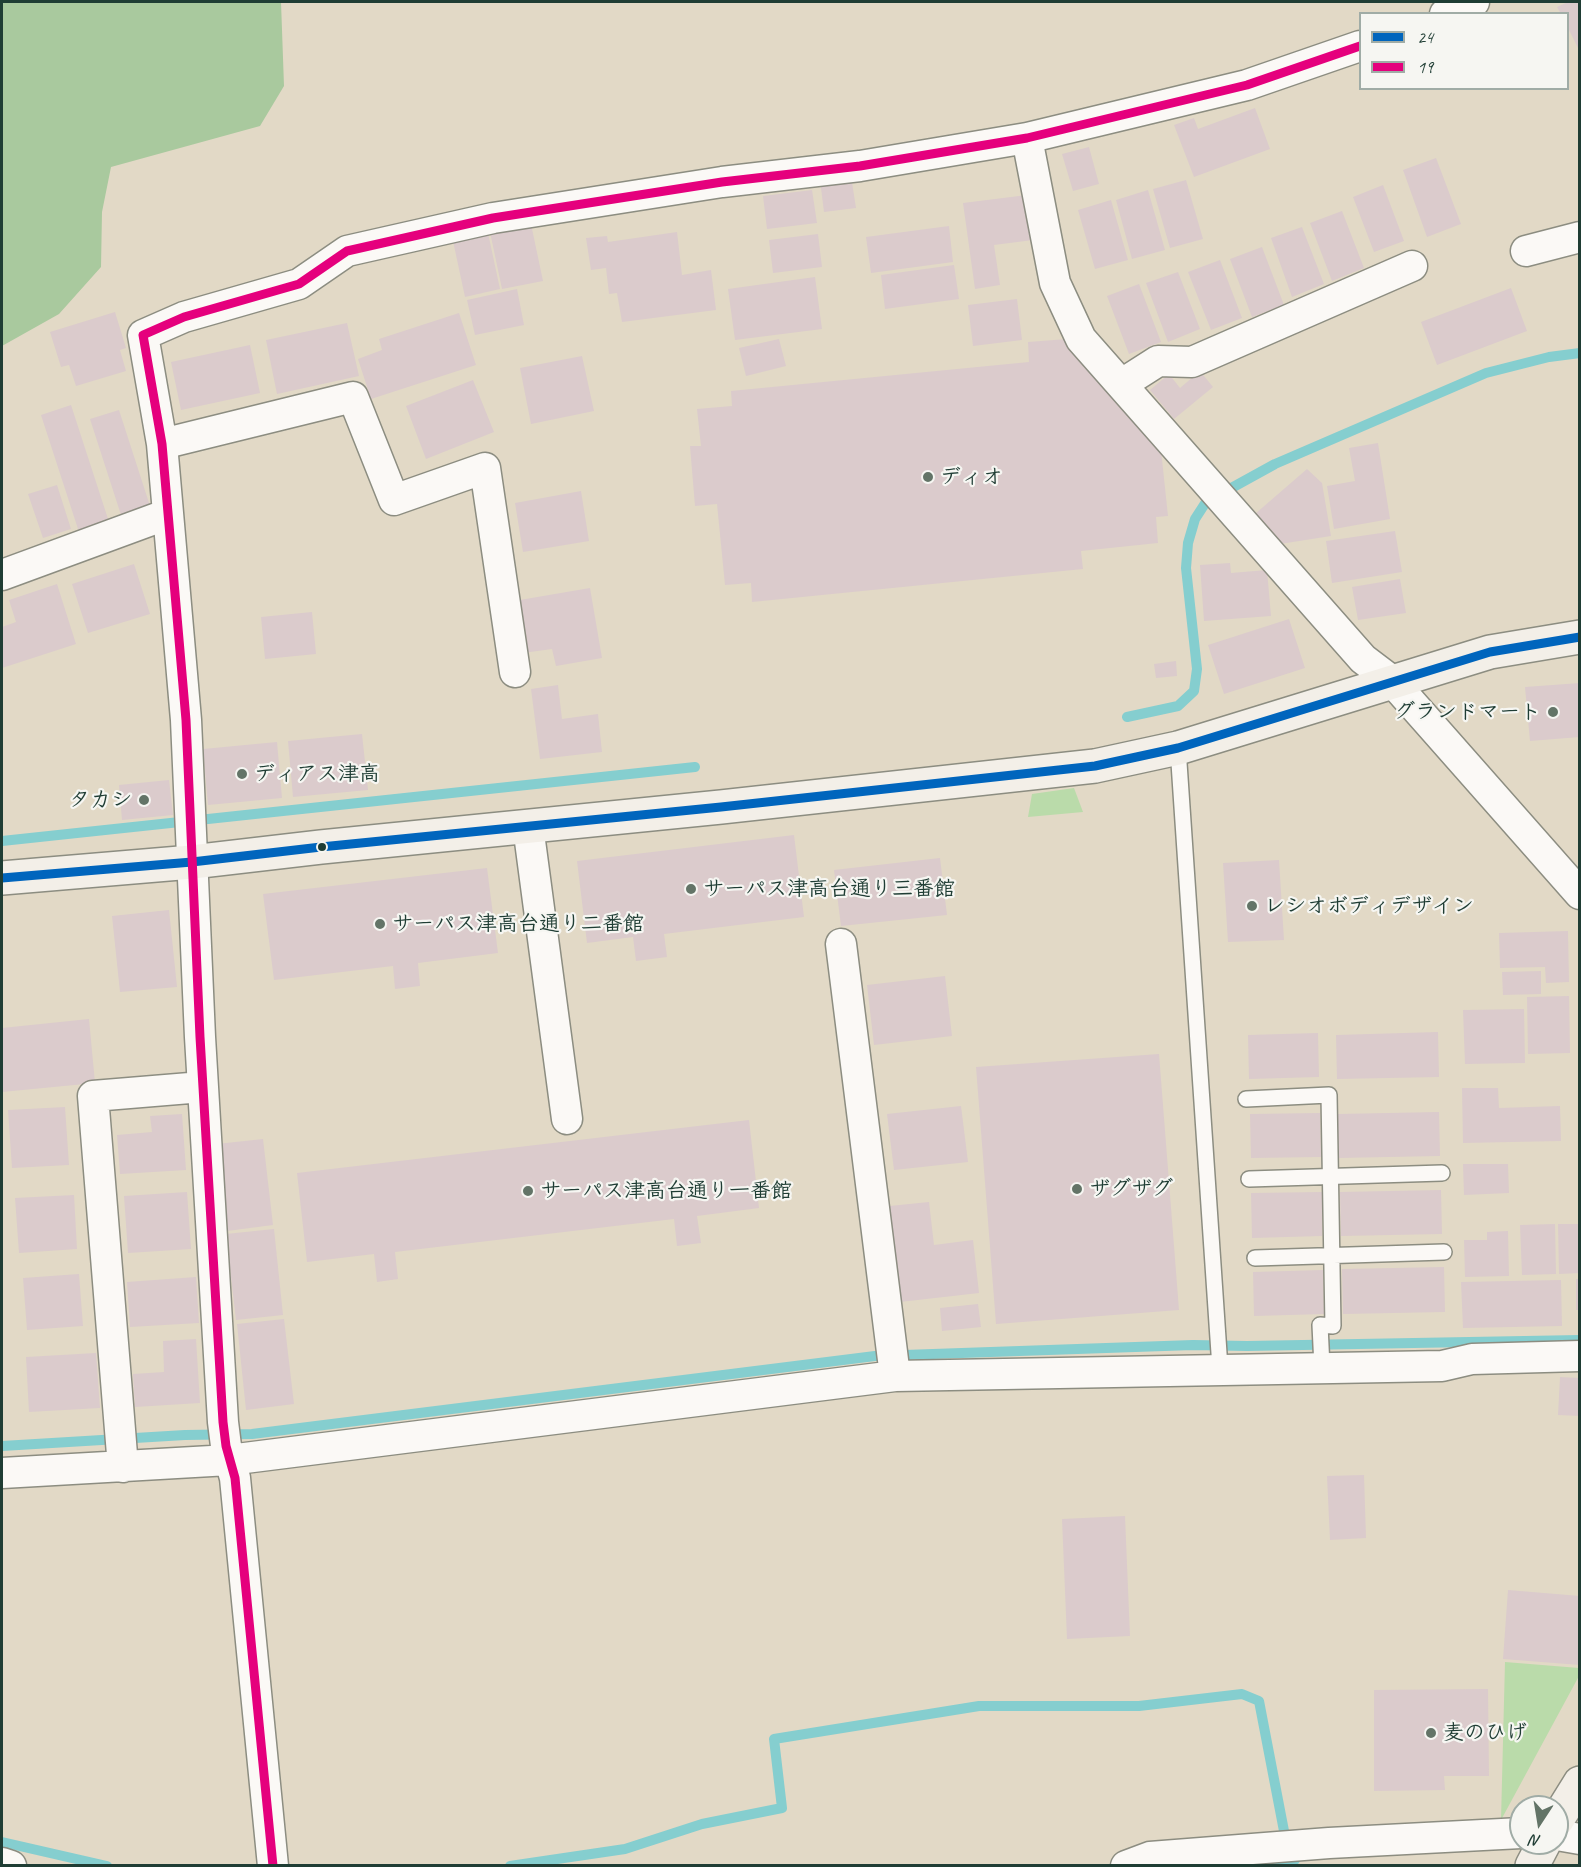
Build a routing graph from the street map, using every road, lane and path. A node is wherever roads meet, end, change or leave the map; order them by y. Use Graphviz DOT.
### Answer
graph roads {
  1 [pos="1474,2"];
  2 [pos="1450,12"];
  3 [pos="1359,46"];
  4 [pos="1027,138"];
  5 [pos="1580,237"];
  6 [pos="1526,251"];
  7 [pos="1412,266"];
  8 [pos="1122,384"];
  9 [pos="162,444"];
  10 [pos="168,514"];
  11 [pos="2,575"];
  12 [pos="1580,637"];
  13 [pos="515,672"];
  14 [pos="1392,681"];
  15 [pos="1178,748"];
  16 [pos="528,826"];
  17 [pos="192,862"];
  18 [pos="2,878"];
  19 [pos="1580,894"];
  20 [pos="841,944"];
  21 [pos="202,1087"];
  22 [pos="1246,1099"];
  23 [pos="567,1119"];
  24 [pos="1442,1173"];
  25 [pos="1330,1176"];
  26 [pos="1249,1179"];
  27 [pos="1444,1252"];
  28 [pos="1332,1255"];
  29 [pos="1254,1258"];
  30 [pos="1580,1356"];
  31 [pos="1322,1361"];
  32 [pos="893,1362"];
  33 [pos="1219,1362"];
  34 [pos="226,1443"];
  35 [pos="121,1448"];
  36 [pos="2,1473"];
  37 [pos="1580,1783"];
  38 [pos="1569,1801"];
  39 [pos="1509,1834"];
  40 [pos="2,1863"];
  41 [pos="11,1866"];
  42 [pos="273,1866"];
  43 [pos="1126,1866"];
  1 -- 2 [label="street"];
  3 -- 4 [label="street"];
  4 -- 8 [label="street"];
  4 -- 9 [label="street"];
  5 -- 6 [label="street"];
  7 -- 8 [label="street"];
  8 -- 14 [label="street"];
  9 -- 10 [label="street"];
  9 -- 13 [label="street"];
  10 -- 11 [label="street"];
  10 -- 17 [label="street"];
  12 -- 14 [label="street"];
  14 -- 15 [label="street"];
  14 -- 19 [label="street"];
  15 -- 16 [label="street"];
  15 -- 33 [label="lane"];
  16 -- 17 [label="street"];
  16 -- 23 [label="street"];
  17 -- 18 [label="street"];
  17 -- 21 [label="street"];
  20 -- 32 [label="street"];
  21 -- 34 [label="street"];
  21 -- 35 [label="street"];
  22 -- 25 [label="lane"];
  24 -- 25 [label="lane"];
  25 -- 26 [label="lane"];
  25 -- 28 [label="lane"];
  27 -- 28 [label="lane"];
  28 -- 29 [label="lane"];
  28 -- 31 [label="lane"];
  30 -- 31 [label="street"];
  31 -- 33 [label="street"];
  32 -- 33 [label="street"];
  32 -- 34 [label="street"];
  34 -- 35 [label="street"];
  34 -- 42 [label="street"];
  35 -- 36 [label="street"];
  37 -- 38 [label="street"];
  39 -- 43 [label="street"];
  40 -- 41 [label="street"];
}
